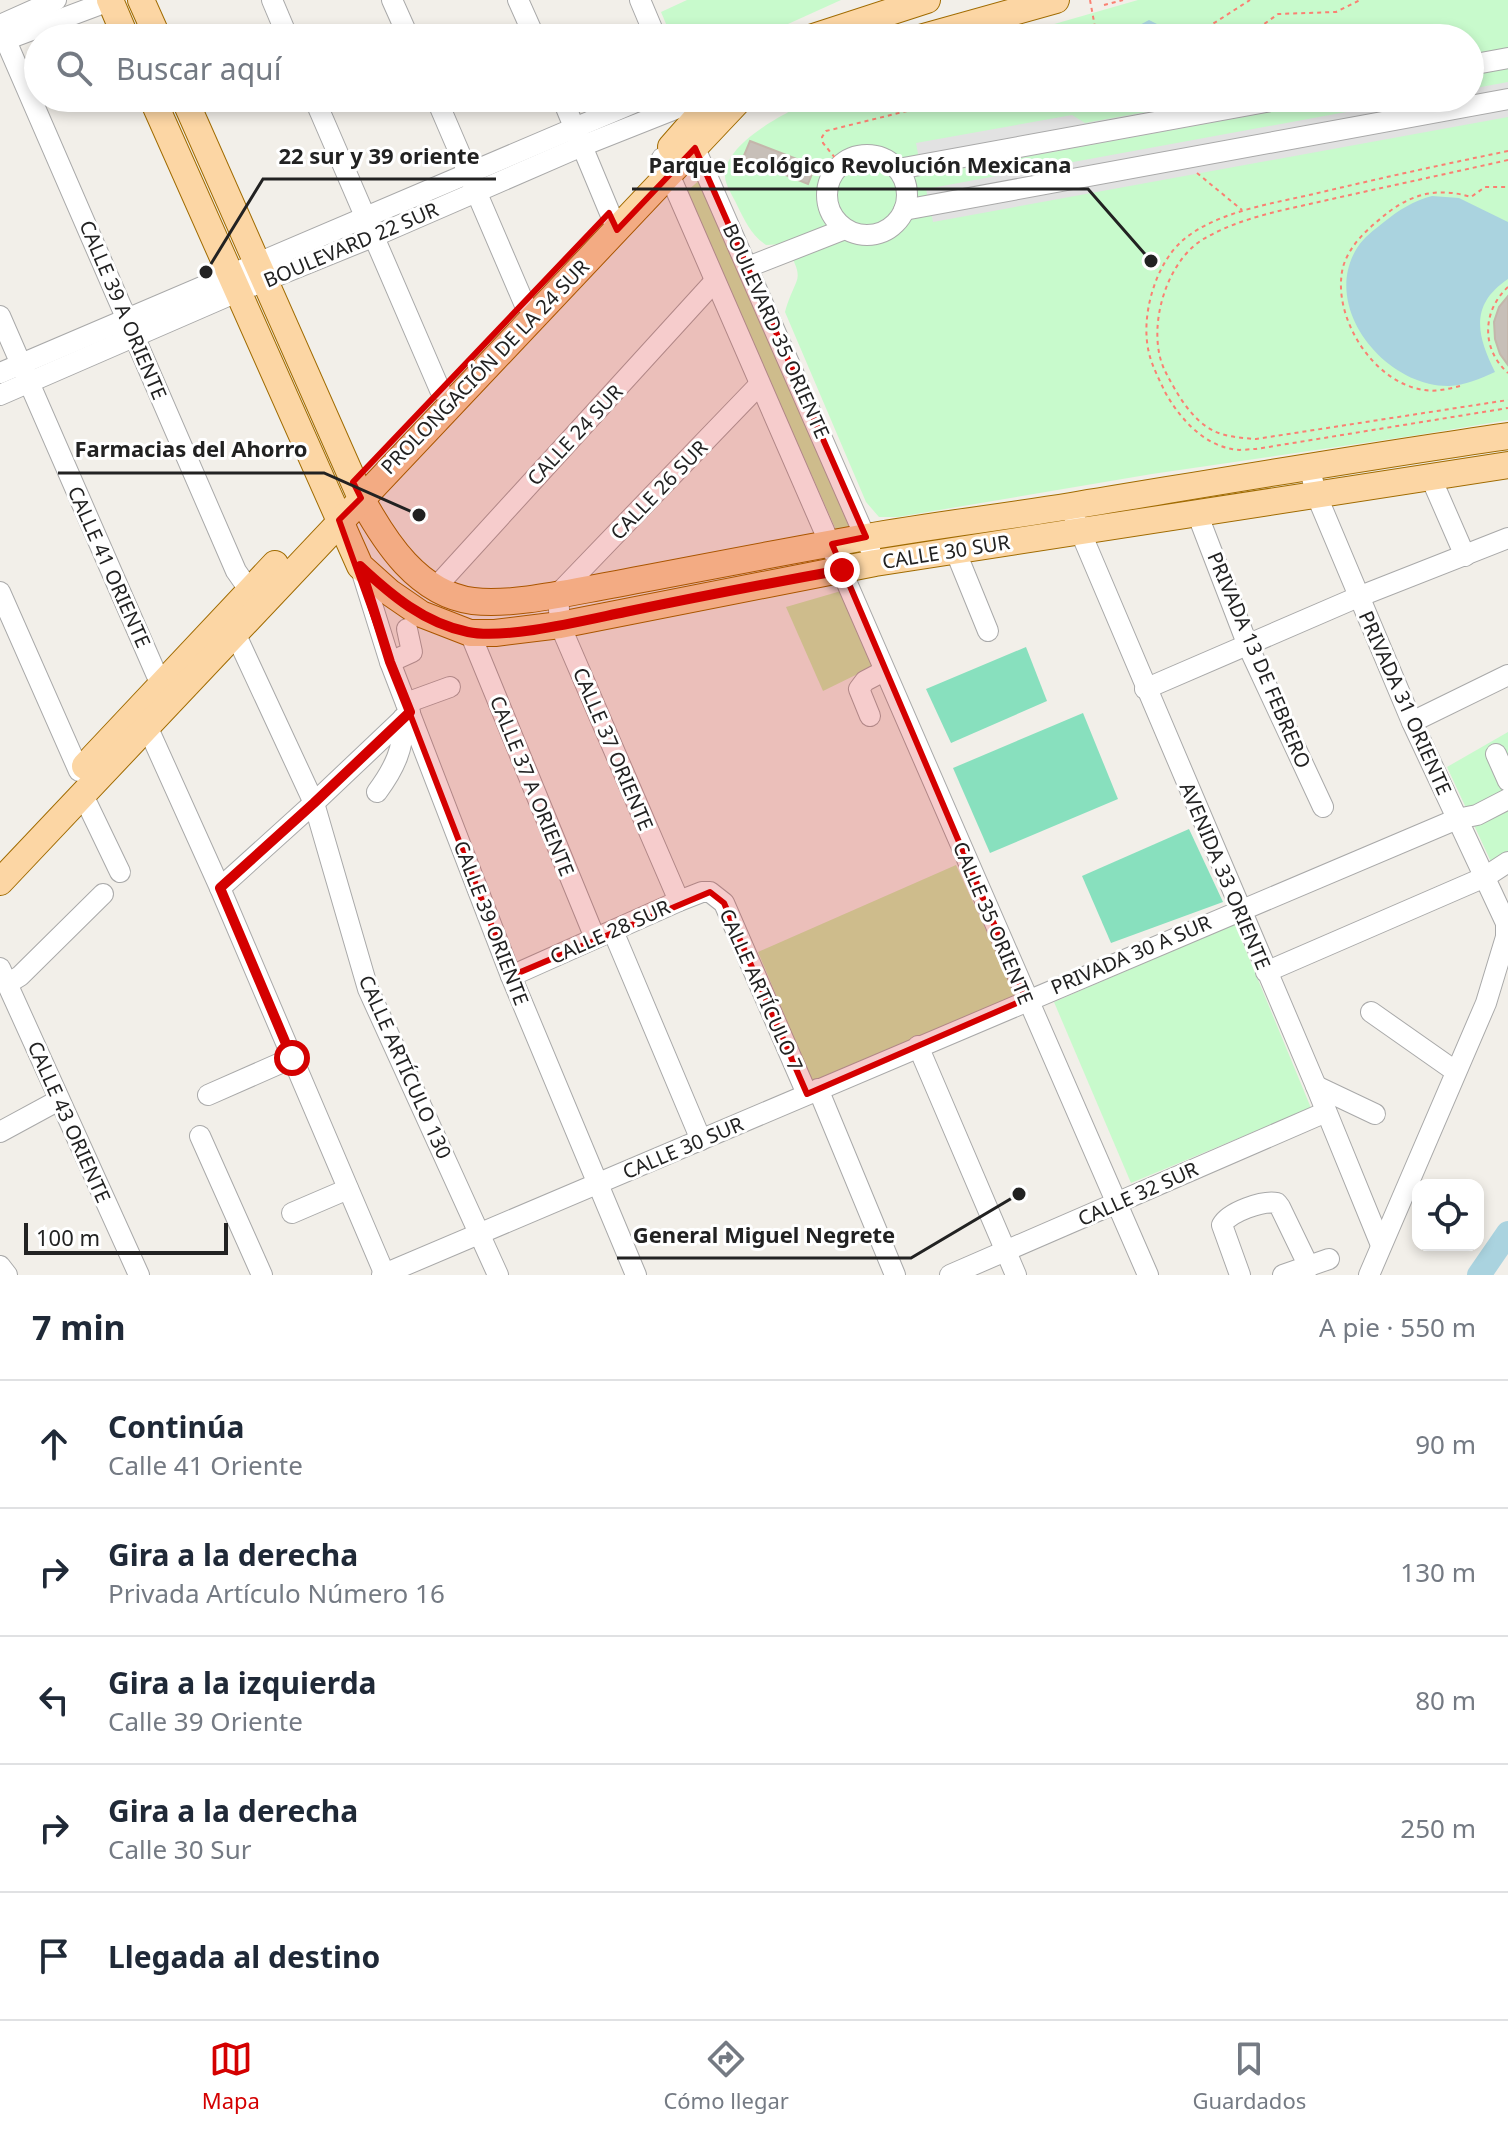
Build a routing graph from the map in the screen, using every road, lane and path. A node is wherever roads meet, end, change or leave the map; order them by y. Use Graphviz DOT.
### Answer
graph roads {
  1 [pos="56,0"];
  2 [pos="111,0"];
  3 [pos="141,0"];
  4 [pos="272,0"];
  5 [pos="392,0"];
  6 [pos="518,0"];
  7 [pos="927,0"];
  8 [pos="1056,0"];
  9 [pos="1090,0"];
  10 [pos="1123,0"];
  11 [pos="1250,0"];
  12 [pos="1360,0"];
  13 [pos="648,3"];
  14 [pos="1104,5"];
  15 [pos="877,7"];
  16 [pos="34,24"];
  17 [pos="120,24"];
  18 [pos="152,24"];
  19 [pos="282,24"];
  20 [pos="403,24"];
  21 [pos="529,24"];
  22 [pos="653,24"];
  23 [pos="840,24"];
  24 [pos="970,24"];
  25 [pos="1094,24"];
  26 [pos="1213,24"];
  27 [pos="1264,24"];
  28 [pos="24,27"];
  29 [pos="2,34"];
  30 [pos="1508,58"];
  31 [pos="1484,62"];
  32 [pos="24,85"];
  33 [pos="1508,99"];
  34 [pos="1484,103"];
  35 [pos="36,112"];
  36 [pos="158,112"];
  37 [pos="190,112"];
  38 [pos="320,112"];
  39 [pos="442,112"];
  40 [pos="568,112"];
  41 [pos="621,112"];
  42 [pos="705,112"];
  43 [pos="903,112"];
  44 [pos="1210,112"];
  45 [pos="1437,112"];
  46 [pos="685,120"];
  47 [pos="579,137"];
  48 [pos="1508,151"];
  49 [pos="1181,159"];
  50 [pos="1508,160"];
  51 [pos="840,164"];
  52 [pos="666,166"];
  53 [pos="898,169"];
  54 [pos="474,182"];
  55 [pos="1508,187"];
  56 [pos="904,210"];
  57 [pos="1243,211"];
  58 [pos="613,221"];
  59 [pos="371,227"];
  60 [pos="845,229"];
  61 [pos="748,267"];
  62 [pos="261,272"];
  63 [pos="714,282"];
  64 [pos="233,283"];
  65 [pos="1508,287"];
  66 [pos="524,303"];
  67 [pos="0,316"];
  68 [pos="130,328"];
  69 [pos="0,373"];
  70 [pos="24,373"];
  71 [pos="1508,373"];
  72 [pos="759,385"];
  73 [pos="1460,386"];
  74 [pos="440,390"];
  75 [pos="0,395"];
  76 [pos="1508,400"];
  77 [pos="1508,408"];
  78 [pos="1508,436"];
  79 [pos="1309,465"];
  80 [pos="1508,465"];
  81 [pos="1431,478"];
  82 [pos="357,490"];
  83 [pos="1316,494"];
  84 [pos="335,512"];
  85 [pos="1197,513"];
  86 [pos="1074,519"];
  87 [pos="866,537"];
  88 [pos="1508,538"];
  89 [pos="832,544"];
  90 [pos="955,550"];
  91 [pos="1465,556"];
  92 [pos="875,563"];
  93 [pos="360,566"];
  94 [pos="842,570"];
  95 [pos="436,587"];
  96 [pos="250,591"];
  97 [pos="0,592"];
  98 [pos="558,594"];
  99 [pos="1358,597"];
  100 [pos="560,625"];
  101 [pos="407,629"];
  102 [pos="988,631"];
  103 [pos="235,633"];
  104 [pos="470,633"];
  105 [pos="1248,646"];
  106 [pos="390,662"];
  107 [pos="884,671"];
  108 [pos="1508,675"];
  109 [pos="450,687"];
  110 [pos="1145,689"];
  111 [pos="167,692"];
  112 [pos="406,711"];
  113 [pos="870,716"];
  114 [pos="1412,722"];
  115 [pos="147,726"];
  116 [pos="1496,754"];
  117 [pos="1508,781"];
  118 [pos="81,783"];
  119 [pos="377,792"];
  120 [pos="1508,799"];
  121 [pos="314,803"];
  122 [pos="1323,807"];
  123 [pos="1457,819"];
  124 [pos="1508,862"];
  125 [pos="1,869"];
  126 [pos="120,872"];
  127 [pos="1485,877"];
  128 [pos="220,888"];
  129 [pos="710,892"];
  130 [pos="103,894"];
  131 [pos="679,901"];
  132 [pos="1240,910"];
  133 [pos="604,934"];
  134 [pos="1506,937"];
  135 [pos="1266,972"];
  136 [pos="511,976"];
  137 [pos="5,986"];
  138 [pos="1508,986"];
  139 [pos="1026,999"];
  140 [pos="1486,1003"];
  141 [pos="1371,1012"];
  142 [pos="918,1046"];
  143 [pos="292,1058"];
  144 [pos="1455,1071"];
  145 [pos="1316,1086"];
  146 [pos="813,1092"];
  147 [pos="208,1095"];
  148 [pos="59,1100"];
  149 [pos="1326,1112"];
  150 [pos="1375,1114"];
  151 [pos="0,1132"];
  152 [pos="200,1136"];
  153 [pos="701,1140"];
  154 [pos="597,1184"];
  155 [pos="348,1189"];
  156 [pos="1115,1203"];
  157 [pos="292,1213"];
  158 [pos="480,1235"];
  159 [pos="1381,1245"];
  160 [pos="1006,1251"];
  161 [pos="1329,1259"];
  162 [pos="0,1266"];
  163 [pos="1309,1267"];
  164 [pos="7,1275"];
  165 [pos="139,1275"];
  166 [pos="262,1275"];
  167 [pos="384,1275"];
  168 [pos="498,1275"];
  169 [pos="636,1275"];
  170 [pos="895,1275"];
  171 [pos="950,1275"];
  172 [pos="1016,1275"];
  173 [pos="1148,1275"];
  174 [pos="1240,1275"];
  175 [pos="1283,1275"];
  176 [pos="1369,1275"];
  1 -- 29 [label="street"];
  2 -- 16 [label="street"];
  2 -- 17 [label="main road"];
  3 -- 18 [label="main road"];
  4 -- 19 [label="street"];
  5 -- 20 [label="street"];
  6 -- 21 [label="street"];
  7 -- 15 [label="main road"];
  8 -- 24 [label="main road"];
  9 -- 25 [label="path"];
  10 -- 14 [label="path"];
  11 -- 26 [label="path"];
  12 -- 27 [label="path"];
  13 -- 22 [label="street"];
  15 -- 23 [label="main road"];
  28 -- 29 [label="street"];
  29 -- 32 [label="street, CALLE 39 A ORIENTE"];
  30 -- 31 [label="street"];
  33 -- 34 [label="street"];
  35 -- 68 [label="street, CALLE 39 A ORIENTE"];
  36 -- 64 [label="main road, CALLE 30 SUR"];
  37 -- 62 [label="main road, CALLE 30 SUR"];
  38 -- 59 [label="street"];
  39 -- 54 [label="street"];
  40 -- 47 [label="street"];
  41 -- 47 [label="street, BOULEVARD 22 SUR"];
  42 -- 46 [label="main road, PROLONGACIÓN DE LA 24 SUR"];
  43 -- 51 [label="path"];
  44 -- 53 [label="street"];
  45 -- 49 [label="street"];
  46 -- 47 [label="street, BOULEVARD 22 SUR"];
  46 -- 52 [label="main road, PROLONGACIÓN DE LA 24 SUR"];
  46 -- 61 [label="street, BOULEVARD 35 ORIENTE"];
  47 -- 54 [label="street, BOULEVARD 22 SUR"];
  47 -- 58 [label="street"];
  48 -- 57 [label="path"];
  49 -- 56 [label="street"];
  49 -- 57 [label="path"];
  50 -- 76 [label="path"];
  51 -- 53 [label="street"];
  51 -- 60 [label="street"];
  52 -- 58 [label="main road, PROLONGACIÓN DE LA 24 SUR"];
  52 -- 63 [label="street, BOULEVARD 35 ORIENTE"];
  53 -- 56 [label="street"];
  54 -- 59 [label="street, BOULEVARD 22 SUR"];
  54 -- 66 [label="street"];
  55 -- 73 [label="path"];
  56 -- 60 [label="street"];
  57 -- 77 [label="path"];
  58 -- 66 [label="main road, PROLONGACIÓN DE LA 24 SUR"];
  58 -- 82 [label="main road, PROLONGACIÓN DE LA 24 SUR"];
  59 -- 62 [label="street, BOULEVARD 22 SUR"];
  59 -- 74 [label="street"];
  60 -- 61 [label="street"];
  61 -- 87 [label="street, BOULEVARD 35 ORIENTE"];
  62 -- 64 [label="street, BOULEVARD 22 SUR"];
  62 -- 82 [label="main road, CALLE 30 SUR"];
  63 -- 72 [label="street, BOULEVARD 35 ORIENTE"];
  63 -- 95 [label="street, CALLE 24 SUR"];
  64 -- 68 [label="street, BOULEVARD 22 SUR"];
  64 -- 84 [label="main road, CALLE 30 SUR"];
  65 -- 71 [label="path"];
  66 -- 74 [label="main road, PROLONGACIÓN DE LA 24 SUR"];
  67 -- 70 [label="street, CALLE 41 ORIENTE"];
  68 -- 70 [label="street, BOULEVARD 22 SUR"];
  68 -- 96 [label="street, CALLE 39 A ORIENTE"];
  69 -- 70 [label="street, BOULEVARD 22 SUR"];
  70 -- 75 [label="street, BOULEVARD 22 SUR"];
  70 -- 111 [label="street, CALLE 41 ORIENTE"];
  72 -- 89 [label="street, BOULEVARD 35 ORIENTE"];
  72 -- 98 [label="street, CALLE 26 SUR"];
  74 -- 82 [label="main road, PROLONGACIÓN DE LA 24 SUR"];
  78 -- 79 [label="main road, CALLE 30 SUR"];
  79 -- 83 [label="street, PRIVADA 31 ORIENTE"];
  79 -- 86 [label="main road, CALLE 30 SUR"];
  80 -- 81 [label="main road, CALLE 30 SUR"];
  81 -- 83 [label="main road, CALLE 30 SUR"];
  81 -- 91 [label="street"];
  82 -- 84 [label="main road, PROLONGACIÓN DE LA 24 SUR"];
  82 -- 95 [label="main road, CALLE 30 SUR"];
  83 -- 85 [label="main road, CALLE 30 SUR"];
  83 -- 99 [label="street, PRIVADA 31 ORIENTE"];
  84 -- 93 [label="main road, CALLE 30 SUR"];
  84 -- 96 [label="main road, PROLONGACIÓN DE LA 24 SUR"];
  84 -- 103 [label="main road, PROLONGACIÓN DE LA 24 SUR"];
  85 -- 86 [label="main road, CALLE 30 SUR"];
  85 -- 105 [label="street, PRIVADA 13 DE FEBRERO"];
  86 -- 87 [label="main road, CALLE 30 SUR"];
  86 -- 90 [label="main road, CALLE 30 SUR"];
  86 -- 110 [label="street, AVENIDA 33 ORIENTE"];
  87 -- 89 [label="main road, CALLE 30 SUR"];
  87 -- 92 [label="street, BOULEVARD 35 ORIENTE"];
  88 -- 91 [label="street"];
  89 -- 94 [label="street, BOULEVARD 35 ORIENTE"];
  89 -- 98 [label="main road, CALLE 30 SUR"];
  90 -- 92 [label="main road, CALLE 30 SUR"];
  90 -- 102 [label="street"];
  91 -- 99 [label="street"];
  92 -- 94 [label="main road, CALLE 30 SUR"];
  93 -- 104 [label="main road, CALLE 30 SUR"];
  93 -- 106 [label="street, CALLE 39 ORIENTE"];
  94 -- 100 [label="main road, CALLE 30 SUR"];
  94 -- 107 [label="street, CALLE 35 ORIENTE"];
  95 -- 98 [label="main road, CALLE 30 SUR"];
  96 -- 111 [label="main road, PROLONGACIÓN DE LA 24 SUR"];
  97 -- 118 [label="street"];
  98 -- 100 [label="street, CALLE 37 ORIENTE"];
  99 -- 105 [label="street"];
  99 -- 114 [label="street, PRIVADA 31 ORIENTE"];
  100 -- 104 [label="main road, CALLE 30 SUR"];
  100 -- 131 [label="street, CALLE 37 ORIENTE"];
  101 -- 106 [label="street"];
  103 -- 111 [label="main road, PROLONGACIÓN DE LA 24 SUR"];
  103 -- 121 [label="street, CALLE ARTÍCULO 130"];
  104 -- 133 [label="street, CALLE 37 A ORIENTE"];
  105 -- 110 [label="street"];
  105 -- 122 [label="street, PRIVADA 13 DE FEBRERO"];
  106 -- 112 [label="street, CALLE 39 ORIENTE"];
  107 -- 113 [label="street"];
  107 -- 139 [label="street, CALLE 35 ORIENTE"];
  108 -- 114 [label="street"];
  109 -- 112 [label="street"];
  110 -- 132 [label="street, AVENIDA 33 ORIENTE"];
  111 -- 115 [label="main road, PROLONGACIÓN DE LA 24 SUR"];
  111 -- 118 [label="main road, PROLONGACIÓN DE LA 24 SUR"];
  112 -- 119 [label="street"];
  112 -- 121 [label="street"];
  112 -- 136 [label="street, CALLE 39 ORIENTE"];
  114 -- 123 [label="street, PRIVADA 31 ORIENTE"];
  115 -- 118 [label="main road, PROLONGACIÓN DE LA 24 SUR"];
  115 -- 128 [label="street"];
  116 -- 117 [label="street"];
  118 -- 125 [label="main road, PROLONGACIÓN DE LA 24 SUR"];
  118 -- 126 [label="street"];
  120 -- 123 [label="street, PRIVADA 30 A SUR"];
  121 -- 128 [label="street"];
  121 -- 158 [label="street, CALLE ARTÍCULO 130"];
  123 -- 127 [label="street, PRIVADA 31 ORIENTE"];
  123 -- 132 [label="street, PRIVADA 30 A SUR"];
  124 -- 127 [label="street"];
  127 -- 134 [label="street, PRIVADA 31 ORIENTE"];
  127 -- 135 [label="street"];
  128 -- 143 [label="street"];
  129 -- 131 [label="street, CALLE 28 SUR"];
  129 -- 146 [label="street, CALLE ARTÍCULO 7"];
  130 -- 137 [label="street"];
  131 -- 133 [label="street, CALLE 28 SUR"];
  132 -- 135 [label="street, AVENIDA 33 ORIENTE"];
  132 -- 139 [label="street, PRIVADA 30 A SUR"];
  133 -- 136 [label="street, CALLE 28 SUR"];
  133 -- 153 [label="street, CALLE 37 A ORIENTE"];
  134 -- 140 [label="street"];
  135 -- 145 [label="street, AVENIDA 33 ORIENTE"];
  136 -- 154 [label="street, CALLE 39 ORIENTE"];
  137 -- 148 [label="street, CALLE 43 ORIENTE"];
  138 -- 140 [label="street"];
  139 -- 142 [label="street, CALLE 30 SUR"];
  139 -- 156 [label="street, CALLE 35 ORIENTE"];
  140 -- 144 [label="street"];
  141 -- 144 [label="street"];
  142 -- 146 [label="street, CALLE 30 SUR"];
  142 -- 160 [label="street"];
  143 -- 147 [label="street"];
  143 -- 155 [label="street"];
  144 -- 159 [label="street"];
  145 -- 149 [label="street, AVENIDA 33 ORIENTE"];
  145 -- 150 [label="street"];
  146 -- 153 [label="street, CALLE 30 SUR"];
  146 -- 170 [label="street, CALLE ARTÍCULO 7"];
  148 -- 151 [label="street"];
  148 -- 165 [label="street, CALLE 43 ORIENTE"];
  149 -- 156 [label="street, CALLE 32 SUR"];
  149 -- 159 [label="street, AVENIDA 33 ORIENTE"];
  152 -- 166 [label="street"];
  153 -- 154 [label="street, CALLE 30 SUR"];
  154 -- 158 [label="street, CALLE 30 SUR"];
  154 -- 169 [label="street, CALLE 39 ORIENTE"];
  155 -- 157 [label="street"];
  155 -- 167 [label="street"];
  156 -- 160 [label="street, CALLE 32 SUR"];
  156 -- 173 [label="street, CALLE 35 ORIENTE"];
  158 -- 167 [label="street, CALLE 30 SUR"];
  158 -- 168 [label="street, CALLE ARTÍCULO 130"];
  159 -- 176 [label="street"];
  160 -- 171 [label="street, CALLE 32 SUR"];
  160 -- 172 [label="street"];
  161 -- 163 [label="street"];
  162 -- 164 [label="street"];
  163 -- 174 [label="street"];
  163 -- 175 [label="street"];
}
